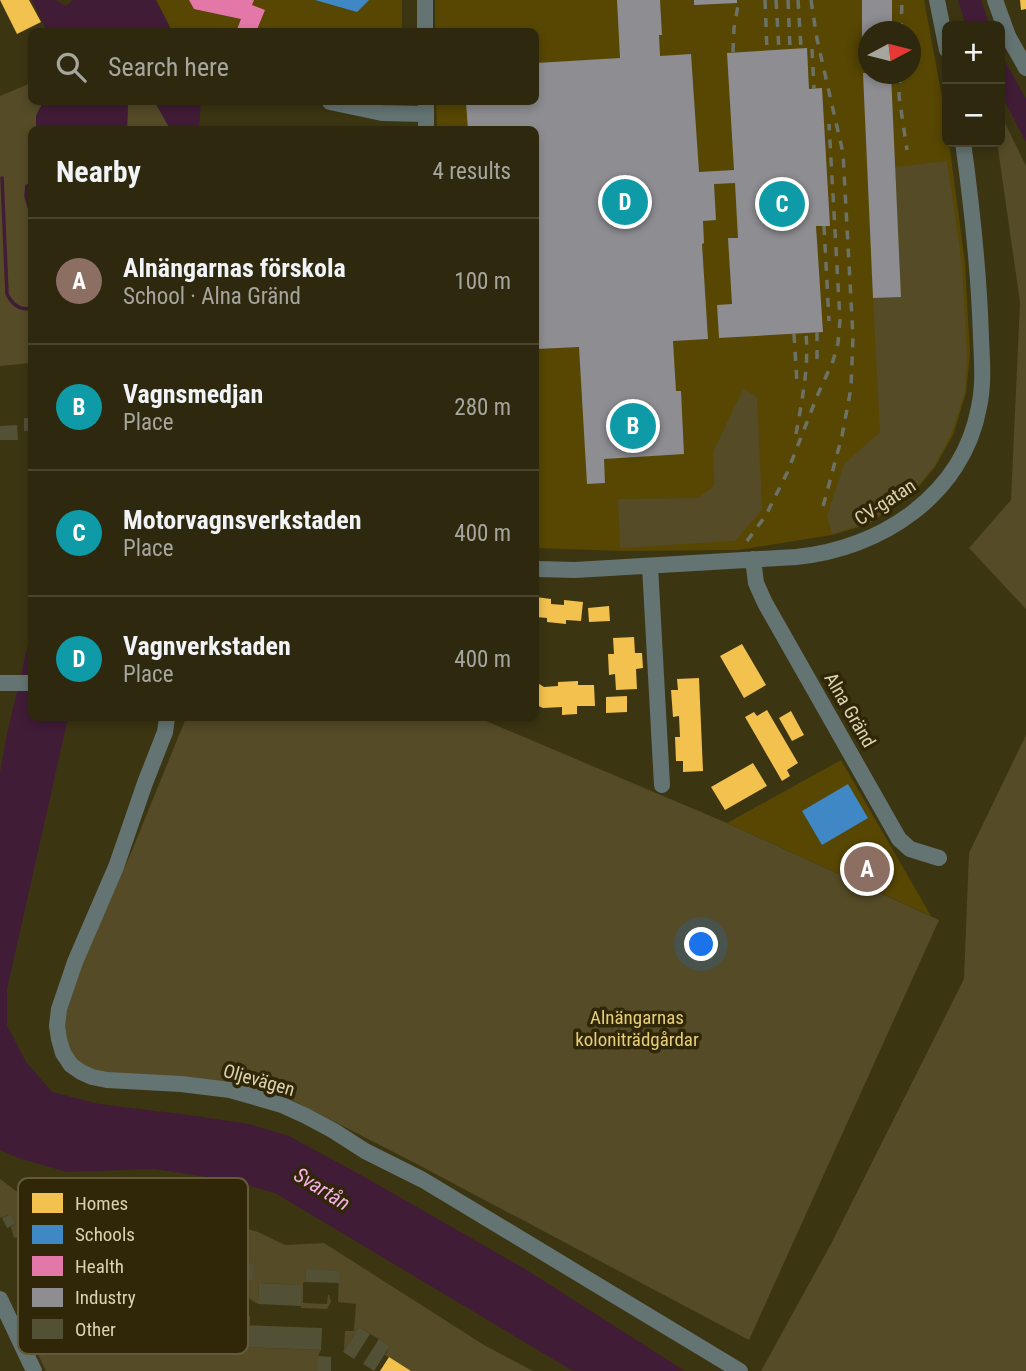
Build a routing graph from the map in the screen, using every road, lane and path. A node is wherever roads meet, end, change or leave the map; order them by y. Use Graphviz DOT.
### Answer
graph roads {
  1 [pos="425,0"];
  2 [pos="937,0"];
  3 [pos="995,0"];
  4 [pos="942,25"];
  5 [pos="425,28"];
  6 [pos="1026,68"];
  7 [pos="344,105"];
  8 [pos="426,115"];
  9 [pos="964,147"];
  10 [pos="753,559"];
  11 [pos="650,566"];
  12 [pos="539,569"];
  13 [pos="0,683"];
  14 [pos="28,683"];
  15 [pos="167,721"];
  16 [pos="662,785"];
  17 [pos="939,858"];
  18 [pos="0,1299"];
  19 [pos="18,1338"];
  20 [pos="25,1354"];
  21 [pos="33,1371"];
  22 [pos="740,1371"];
  1 -- 5 [label="street"];
  2 -- 4 [label="street"];
  3 -- 6 [label="street"];
  7 -- 8 [label="street"];
  9 -- 10 [label="street, CV-gatan"];
  10 -- 11 [label="street, CV-gatan"];
  10 -- 17 [label="street, Alna Gränd"];
  11 -- 12 [label="street, CV-gatan"];
  11 -- 16 [label="street"];
  13 -- 14 [label="street"];
  15 -- 22 [label="street, Oljevägen"];
  18 -- 19 [label="street"];
  20 -- 21 [label="street"];
}
